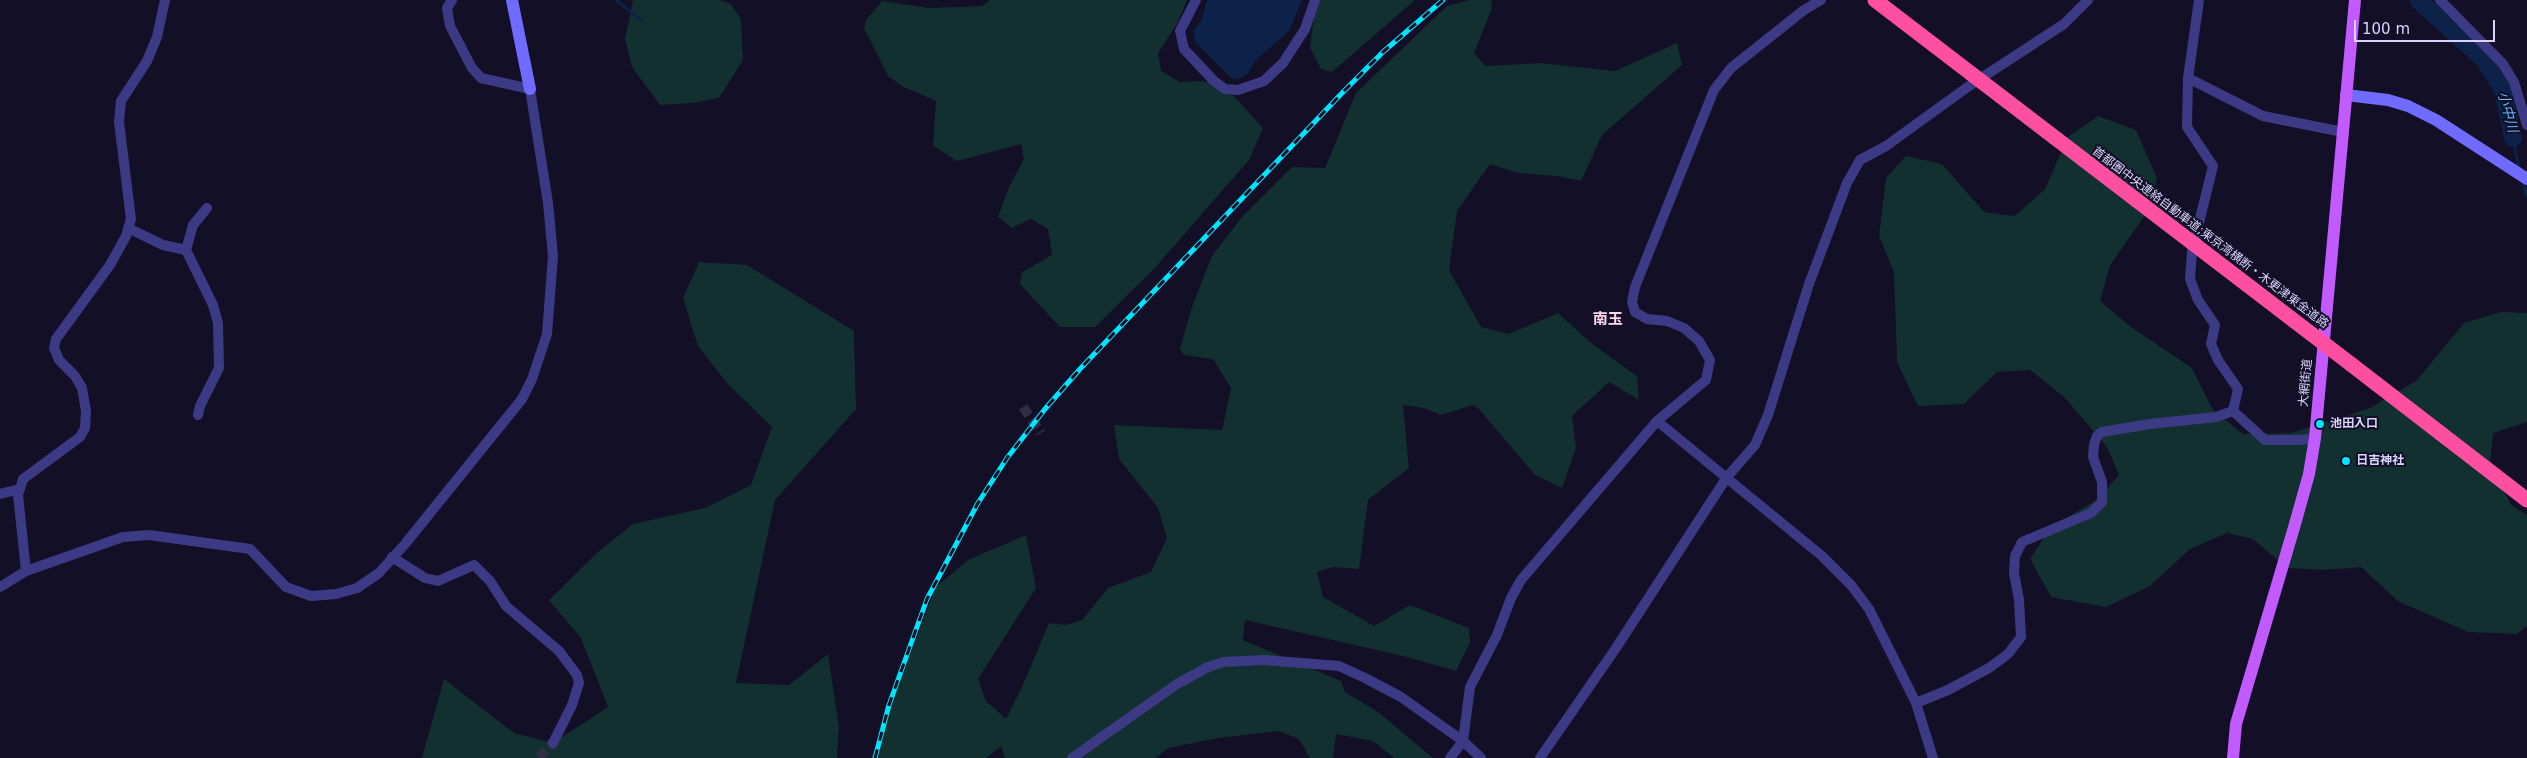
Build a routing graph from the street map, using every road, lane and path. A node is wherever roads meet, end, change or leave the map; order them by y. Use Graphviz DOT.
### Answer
graph roads {
  1 [pos="164,0"];
  2 [pos="452,0"];
  3 [pos="512,0"];
  4 [pos="1196,0"];
  5 [pos="1315,0"];
  6 [pos="1821,0"];
  7 [pos="1875,0"];
  8 [pos="2088,0"];
  9 [pos="2199,0"];
  10 [pos="2355,0"];
  11 [pos="2440,0"];
  12 [pos="2188,78"];
  13 [pos="530,89"];
  14 [pos="2346,95"];
  15 [pos="2527,125"];
  16 [pos="2343,132"];
  17 [pos="2527,179"];
  18 [pos="207,208"];
  19 [pos="128,228"];
  20 [pos="186,250"];
  21 [pos="2233,411"];
  22 [pos="198,415"];
  23 [pos="1657,421"];
  24 [pos="2315,438"];
  25 [pos="1727,477"];
  26 [pos="20,489"];
  27 [pos="0,494"];
  28 [pos="2527,500"];
  29 [pos="392,557"];
  30 [pos="26,571"];
  31 [pos="0,587"];
  32 [pos="1916,703"];
  33 [pos="1462,741"];
  34 [pos="553,743"];
  35 [pos="1931,757"];
  36 [pos="1072,758"];
  37 [pos="1450,758"];
  38 [pos="1481,758"];
  39 [pos="1540,758"];
  40 [pos="2233,758"];
  1 -- 19 [label="street"];
  2 -- 13 [label="street"];
  3 -- 13 [label="street"];
  4 -- 5 [label="street"];
  6 -- 23 [label="street"];
  7 -- 28 [label="highway, 首都圏中央連絡自動車道;東京湾横断・木更津東金道路, bridge"];
  8 -- 25 [label="street"];
  9 -- 12 [label="street"];
  10 -- 14 [label="main road, 大網街道"];
  11 -- 15 [label="street"];
  12 -- 16 [label="street"];
  12 -- 21 [label="street"];
  13 -- 29 [label="street"];
  14 -- 16 [label="main road, 大網街道"];
  14 -- 17 [label="street"];
  16 -- 24 [label="main road, 大網街道"];
  18 -- 20 [label="street"];
  19 -- 20 [label="street"];
  19 -- 26 [label="street"];
  20 -- 22 [label="street"];
  21 -- 24 [label="street"];
  21 -- 32 [label="street"];
  23 -- 25 [label="street"];
  23 -- 33 [label="street"];
  24 -- 40 [label="main road, 大網街道"];
  25 -- 32 [label="street"];
  25 -- 39 [label="street"];
  26 -- 27 [label="street"];
  26 -- 30 [label="street"];
  29 -- 30 [label="street"];
  29 -- 34 [label="street"];
  30 -- 31 [label="street"];
  32 -- 35 [label="street"];
  33 -- 36 [label="street"];
  33 -- 37 [label="street"];
  33 -- 38 [label="street"];
}
